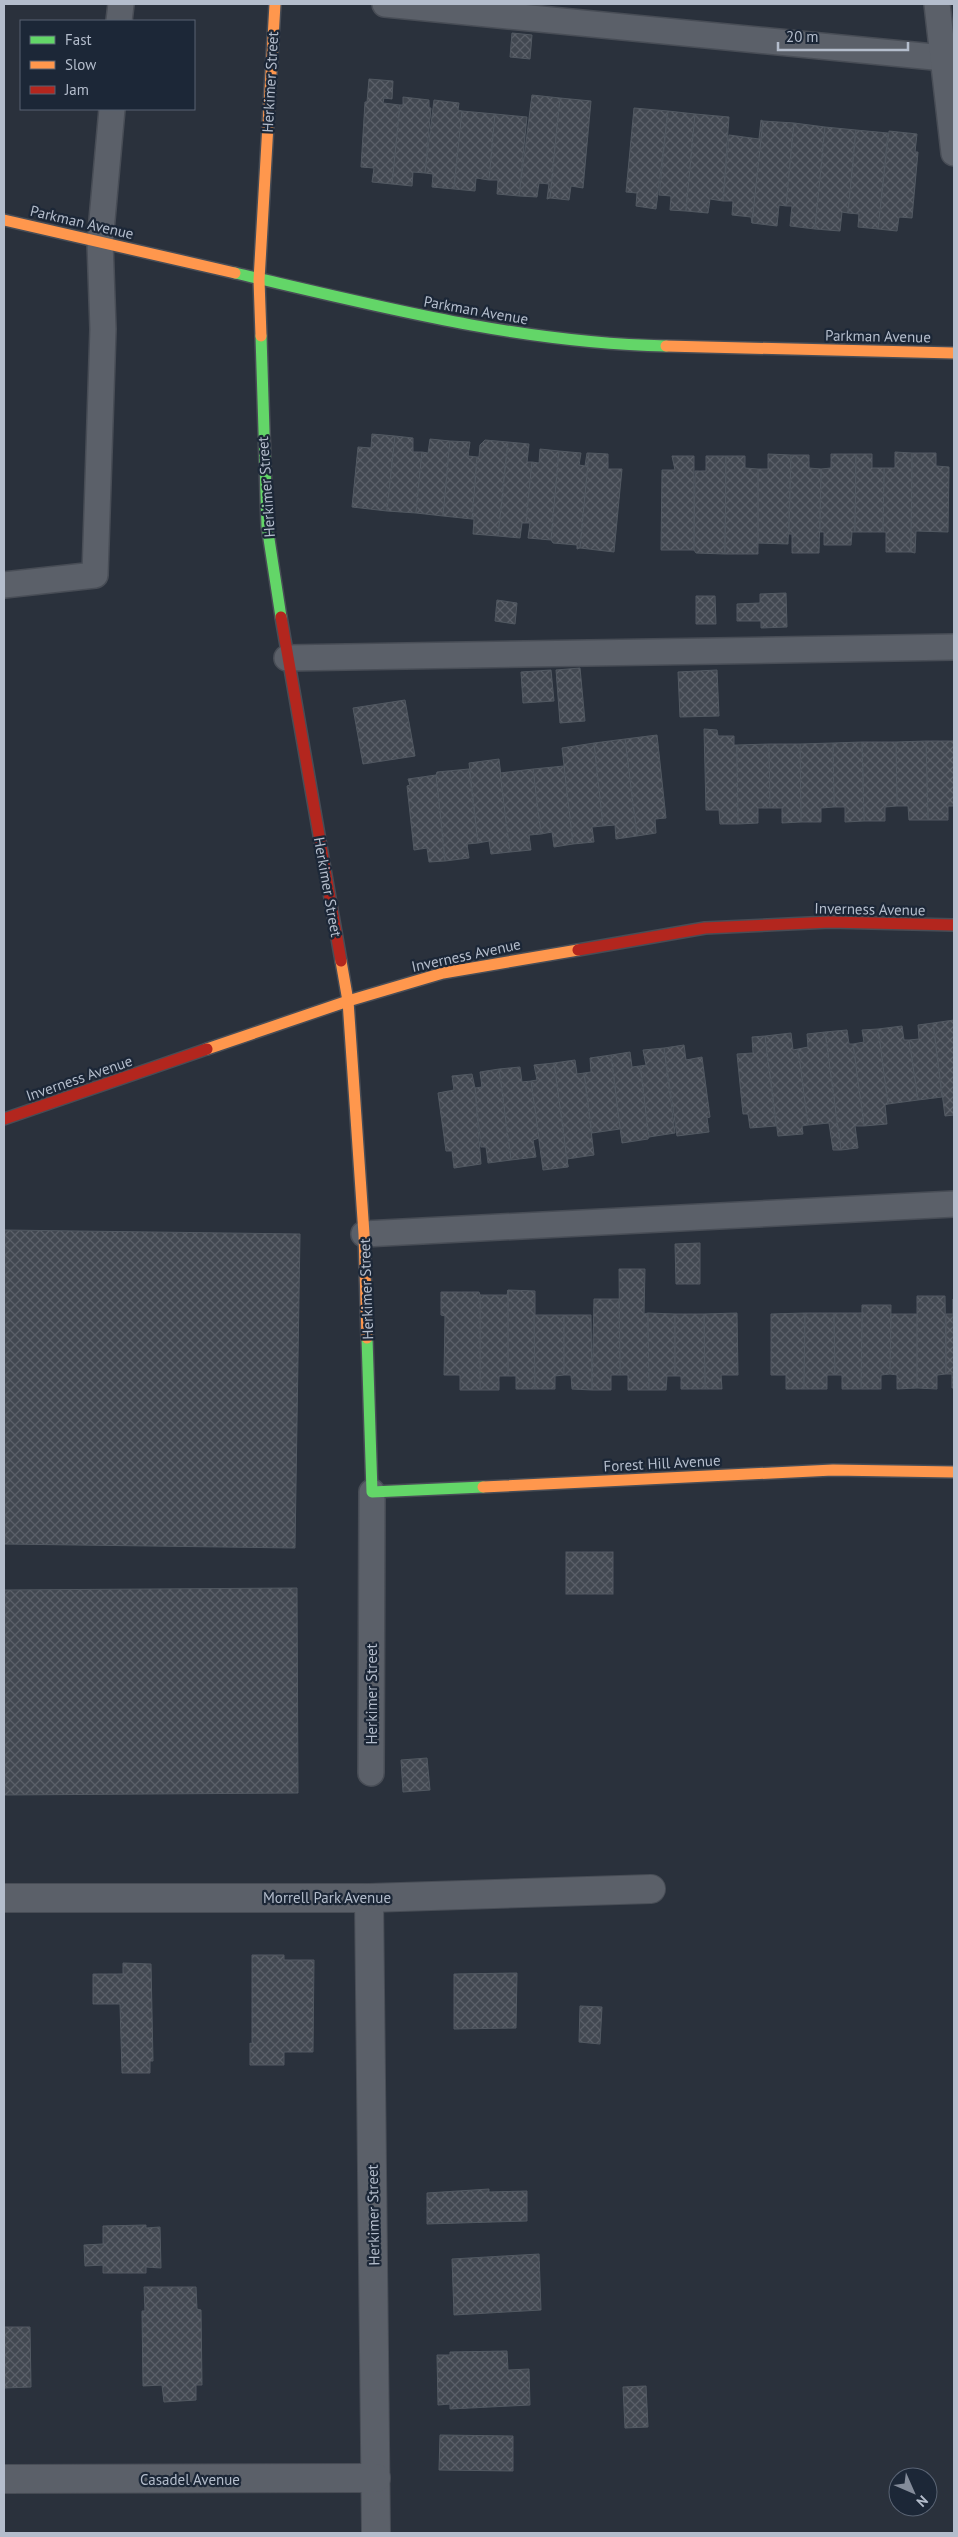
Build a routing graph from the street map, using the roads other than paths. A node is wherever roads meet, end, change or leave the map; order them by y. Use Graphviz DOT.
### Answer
graph roads {
  1 [pos="121,4"];
  2 [pos="275,4"];
  3 [pos="385,4"];
  4 [pos="936,4"];
  5 [pos="120,20"];
  6 [pos="944,58"];
  7 [pos="112,110"];
  8 [pos="954,153"];
  9 [pos="4,220"];
  10 [pos="100,242"];
  11 [pos="259,280"];
  12 [pos="954,353"];
  13 [pos="4,585"];
  14 [pos="954,647"];
  15 [pos="287,658"];
  16 [pos="954,925"];
  17 [pos="348,1000"];
  18 [pos="4,1119"];
  19 [pos="954,1204"];
  20 [pos="364,1234"];
  21 [pos="954,1472"];
  22 [pos="372,1492"];
  23 [pos="371,1773"];
  24 [pos="651,1889"];
  25 [pos="4,1898"];
  26 [pos="369,1898"];
  27 [pos="376,2478"];
  28 [pos="4,2479"];
  29 [pos="376,2533"];
  1 -- 5 [label="lane"];
  2 -- 11 [label="street, Herkimer Street"];
  3 -- 6 [label="lane"];
  4 -- 6 [label="lane"];
  6 -- 8 [label="lane"];
  7 -- 10 [label="lane"];
  9 -- 10 [label="street, Parkman Avenue"];
  10 -- 11 [label="street, Parkman Avenue"];
  10 -- 13 [label="lane"];
  11 -- 12 [label="street, Parkman Avenue"];
  11 -- 15 [label="street, Herkimer Street"];
  14 -- 15 [label="lane"];
  15 -- 17 [label="street, Herkimer Street"];
  16 -- 17 [label="street, Inverness Avenue"];
  17 -- 18 [label="street, Inverness Avenue"];
  17 -- 20 [label="street, Herkimer Street"];
  19 -- 20 [label="lane"];
  20 -- 22 [label="street, Herkimer Street"];
  21 -- 22 [label="street, Forest Hill Avenue"];
  22 -- 23 [label="lane, Herkimer Street"];
  24 -- 26 [label="street, Morrell Park Avenue"];
  25 -- 26 [label="street, Morrell Park Avenue"];
  26 -- 27 [label="street, Herkimer Street"];
  27 -- 28 [label="street, Casadel Avenue"];
  27 -- 29 [label="street, Herkimer Street"];
}
